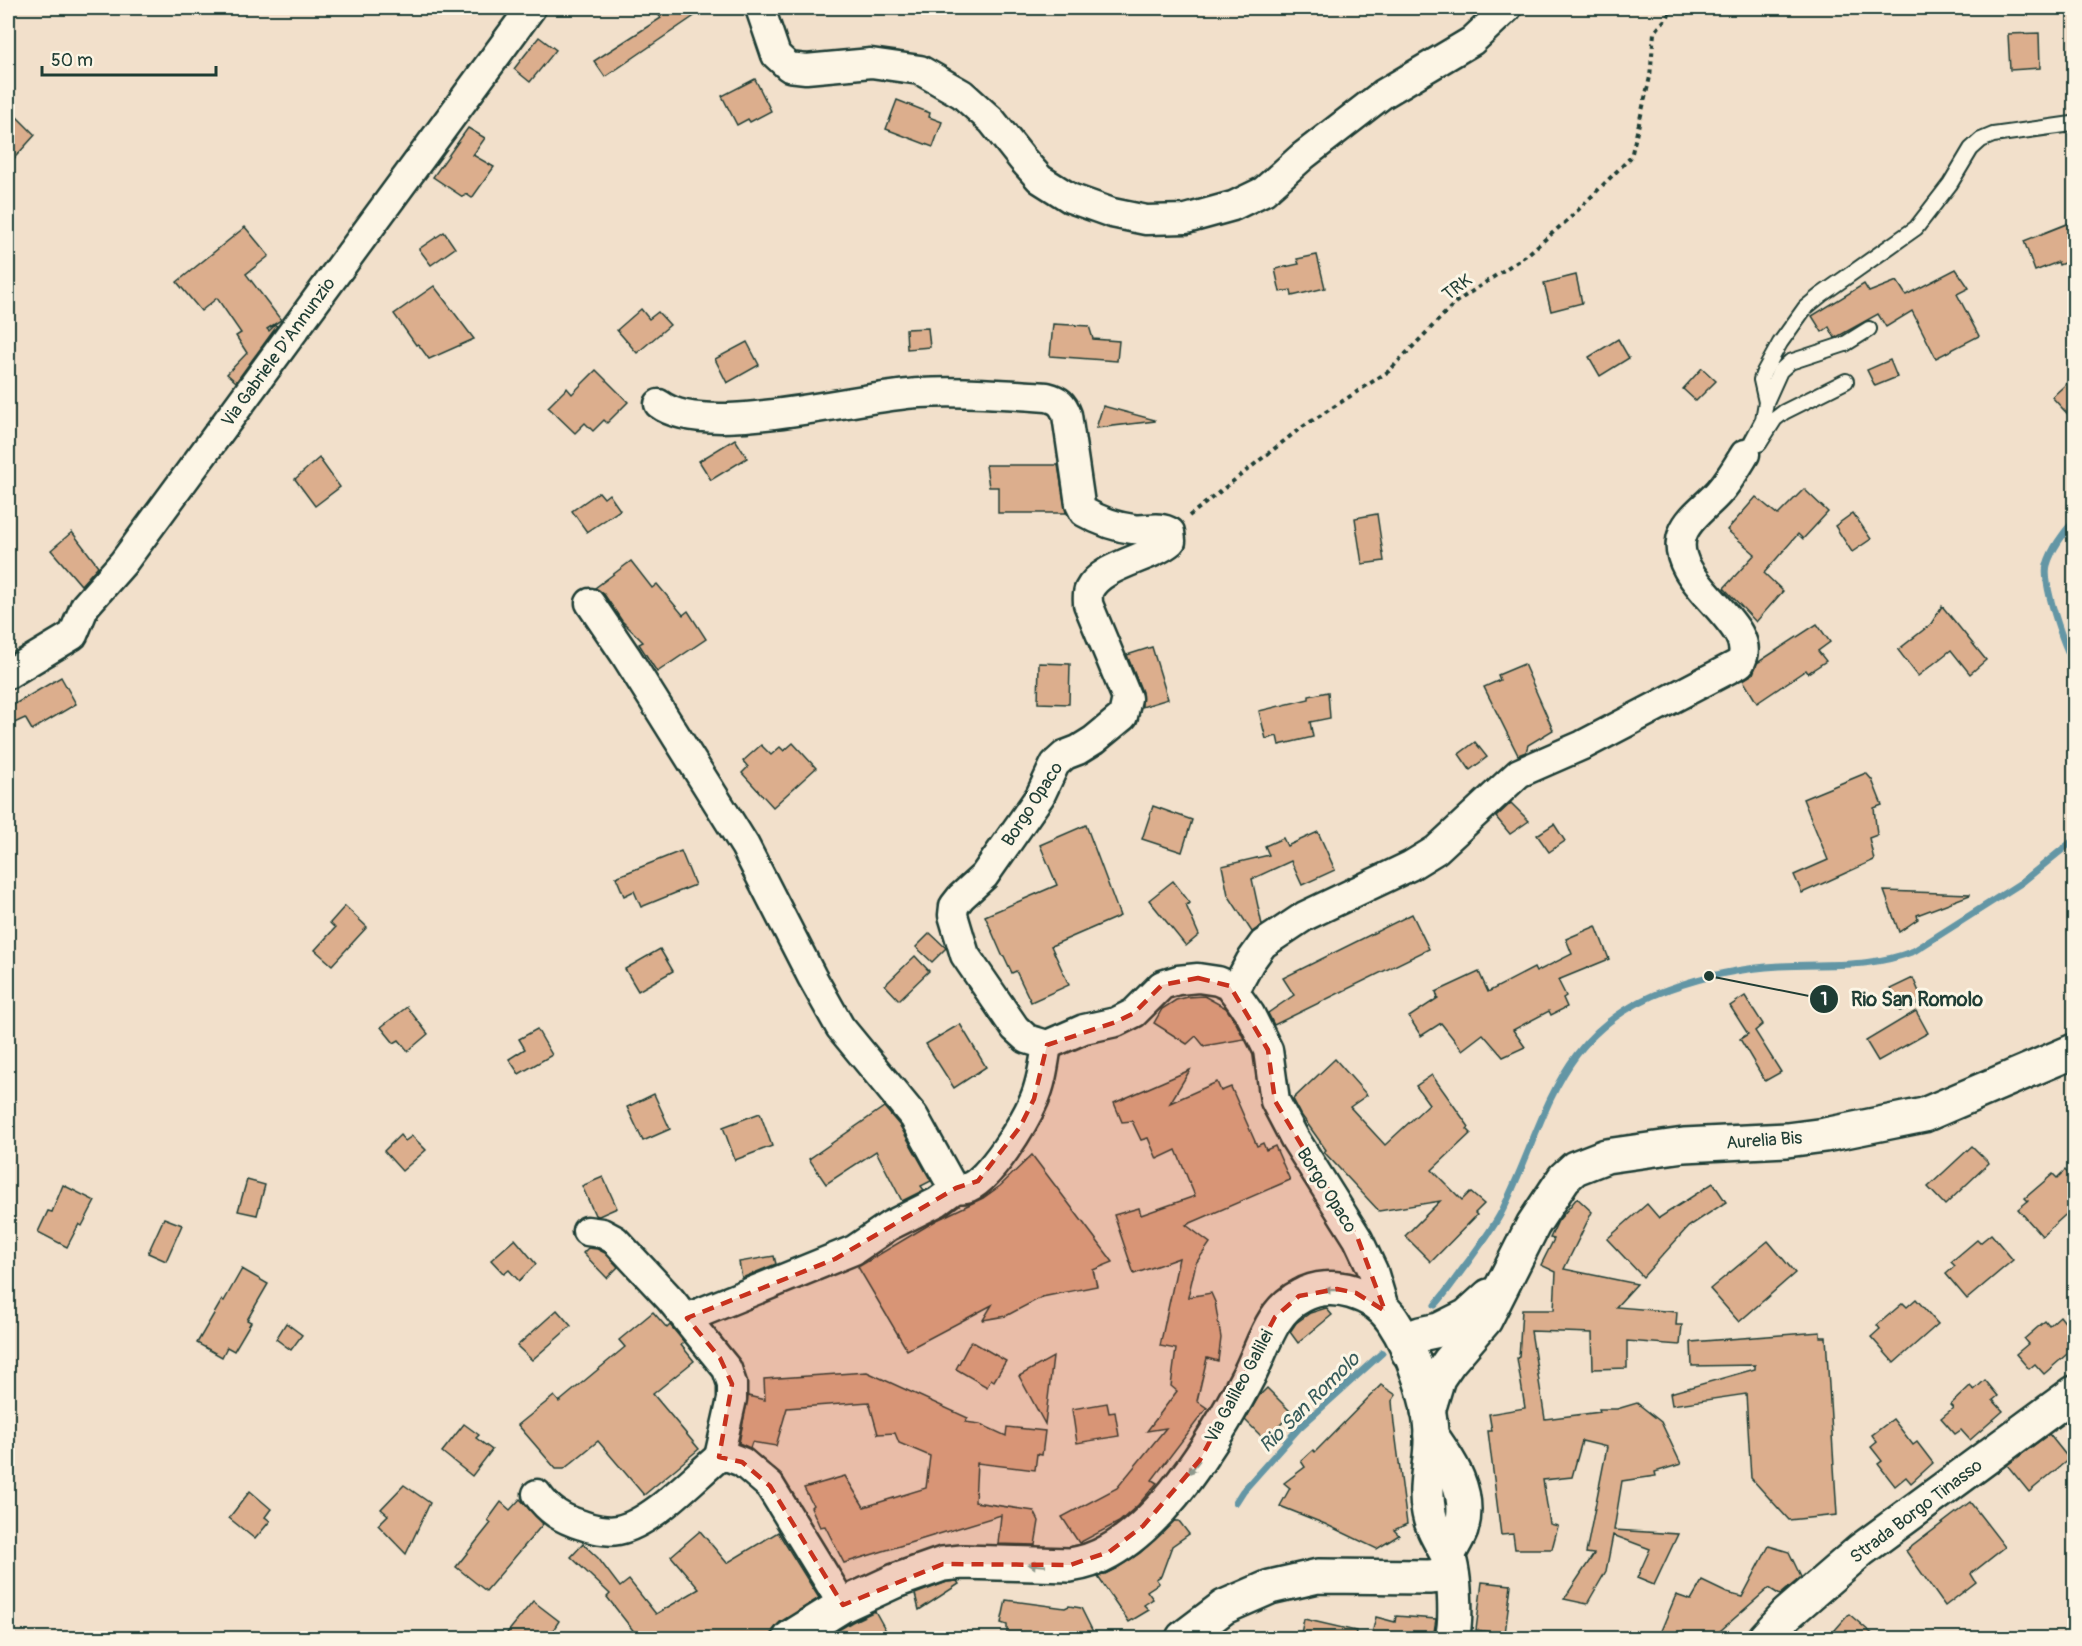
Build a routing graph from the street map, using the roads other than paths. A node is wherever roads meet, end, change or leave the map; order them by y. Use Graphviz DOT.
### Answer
graph roads {
  1 [pos="531,8"];
  2 [pos="760,8"];
  3 [pos="1507,8"];
  4 [pos="2072,124"];
  5 [pos="1869,328"];
  6 [pos="1846,381"];
  7 [pos="1766,402"];
  8 [pos="659,404"];
  9 [pos="1745,454"];
  10 [pos="590,603"];
  11 [pos="8,674"];
  12 [pos="1234,992"];
  13 [pos="1047,1045"];
  14 [pos="2074,1051"];
  15 [pos="956,1188"];
  16 [pos="588,1231"];
  17 [pos="1506,1281"];
  18 [pos="1389,1316"];
  19 [pos="687,1318"];
  20 [pos="1416,1350"];
  21 [pos="1449,1362"];
  22 [pos="2074,1393"];
  23 [pos="1429,1423"];
  24 [pos="719,1457"];
  25 [pos="537,1494"];
  26 [pos="1449,1548"];
  27 [pos="843,1605"];
  28 [pos="790,1638"];
  29 [pos="1183,1638"];
  30 [pos="1452,1638"];
  31 [pos="1765,1638"];
  1 -- 11 [label="street, Via Gabriele D'Annunzio"];
  2 -- 3 [label="street"];
  4 -- 7 [label="lane"];
  5 -- 7 [label="lane"];
  6 -- 9 [label="lane"];
  7 -- 9 [label="lane"];
  8 -- 13 [label="street, Borgo Opaco"];
  9 -- 12 [label="street"];
  10 -- 15 [label="street"];
  12 -- 13 [label="street, Borgo Opaco"];
  12 -- 18 [label="street, Borgo Opaco"];
  13 -- 15 [label="street"];
  14 -- 17 [label="main road, Aurelia Bis"];
  15 -- 19 [label="street"];
  16 -- 19 [label="street"];
  17 -- 20 [label="main road"];
  17 -- 21 [label="main road, Aurelia Bis"];
  18 -- 20 [label="main road, Via Galileo Galilei"];
  18 -- 27 [label="main road, Via Galileo Galilei, one-way"];
  19 -- 24 [label="street"];
  20 -- 21 [label="main road, Via Galileo Galilei"];
  20 -- 23 [label="main road"];
  21 -- 23 [label="main road, Aurelia Bis"];
  22 -- 31 [label="main road, Strada Borgo Tinasso"];
  23 -- 26 [label="main road"];
  24 -- 25 [label="street"];
  24 -- 27 [label="street"];
  26 -- 29 [label="main road"];
  26 -- 30 [label="main road"];
  27 -- 28 [label="main road, Via Galileo Galilei"];
}
